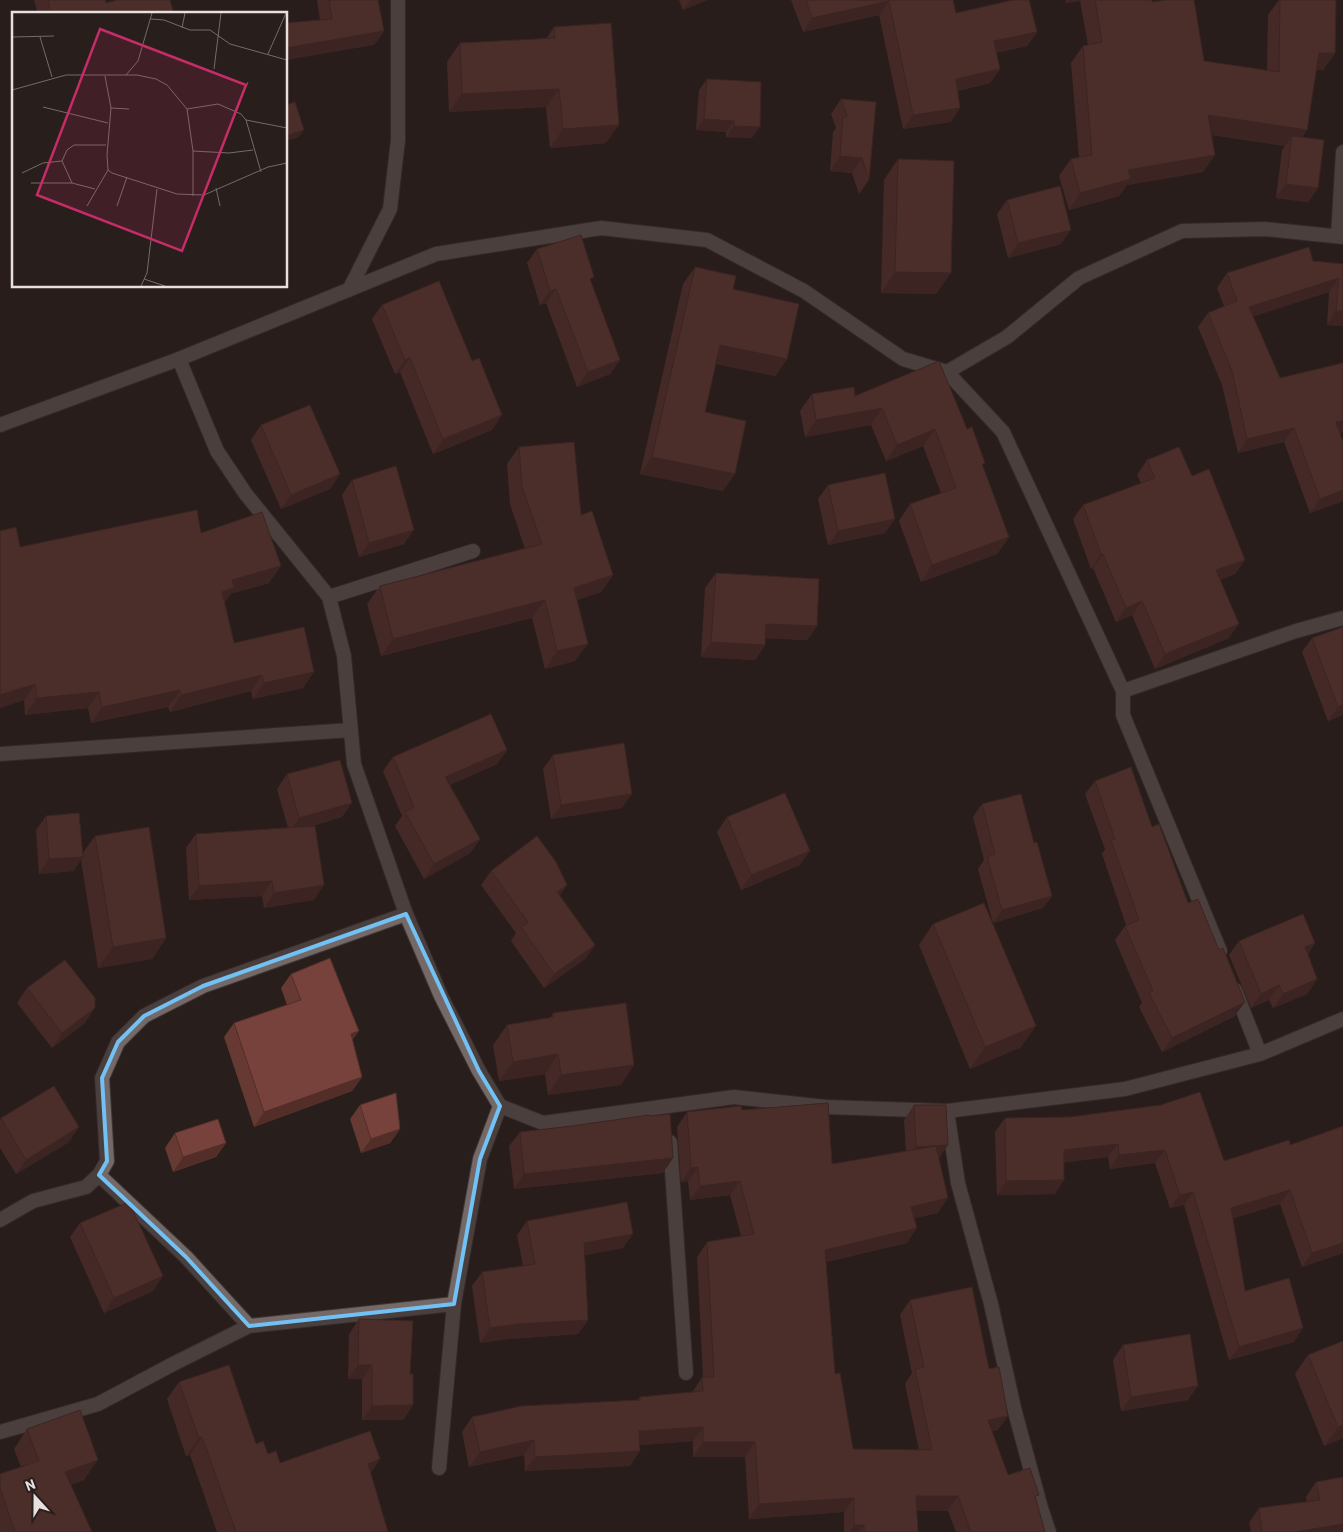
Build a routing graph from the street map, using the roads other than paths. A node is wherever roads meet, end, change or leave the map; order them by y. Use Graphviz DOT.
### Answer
graph roads {
  1 [pos="398,0"];
  2 [pos="1343,152"];
  3 [pos="1340,237"];
  4 [pos="349,290"];
  5 [pos="179,359"];
  6 [pos="946,372"];
  7 [pos="0,425"];
  8 [pos="473,551"];
  9 [pos="329,597"];
  10 [pos="1343,618"];
  11 [pos="1123,691"];
  12 [pos="351,730"];
  13 [pos="0,754"];
  14 [pos="406,914"];
  15 [pos="1343,1019"];
  16 [pos="1260,1054"];
  17 [pos="500,1106"];
  18 [pos="947,1111"];
  19 [pos="668,1117"];
  20 [pos="99,1175"];
  21 [pos="0,1220"];
  22 [pos="454,1304"];
  23 [pos="249,1326"];
  24 [pos="686,1373"];
  25 [pos="0,1432"];
  26 [pos="439,1468"];
  27 [pos="1049,1532"];
  1 -- 4 [label="street"];
  2 -- 3 [label="street"];
  3 -- 6 [label="street"];
  4 -- 5 [label="street"];
  4 -- 6 [label="street"];
  5 -- 7 [label="street"];
  5 -- 9 [label="street"];
  6 -- 11 [label="street"];
  8 -- 9 [label="street"];
  9 -- 12 [label="street"];
  10 -- 11 [label="street"];
  11 -- 16 [label="street"];
  12 -- 13 [label="street"];
  12 -- 14 [label="street"];
  14 -- 17 [label="street"];
  14 -- 20 [label="street"];
  15 -- 16 [label="street"];
  16 -- 18 [label="street"];
  17 -- 19 [label="street"];
  17 -- 22 [label="street"];
  18 -- 19 [label="street"];
  18 -- 27 [label="street"];
  19 -- 24 [label="street"];
  20 -- 21 [label="street"];
  20 -- 23 [label="street"];
  22 -- 23 [label="street"];
  22 -- 26 [label="street"];
  23 -- 25 [label="street"];
}
